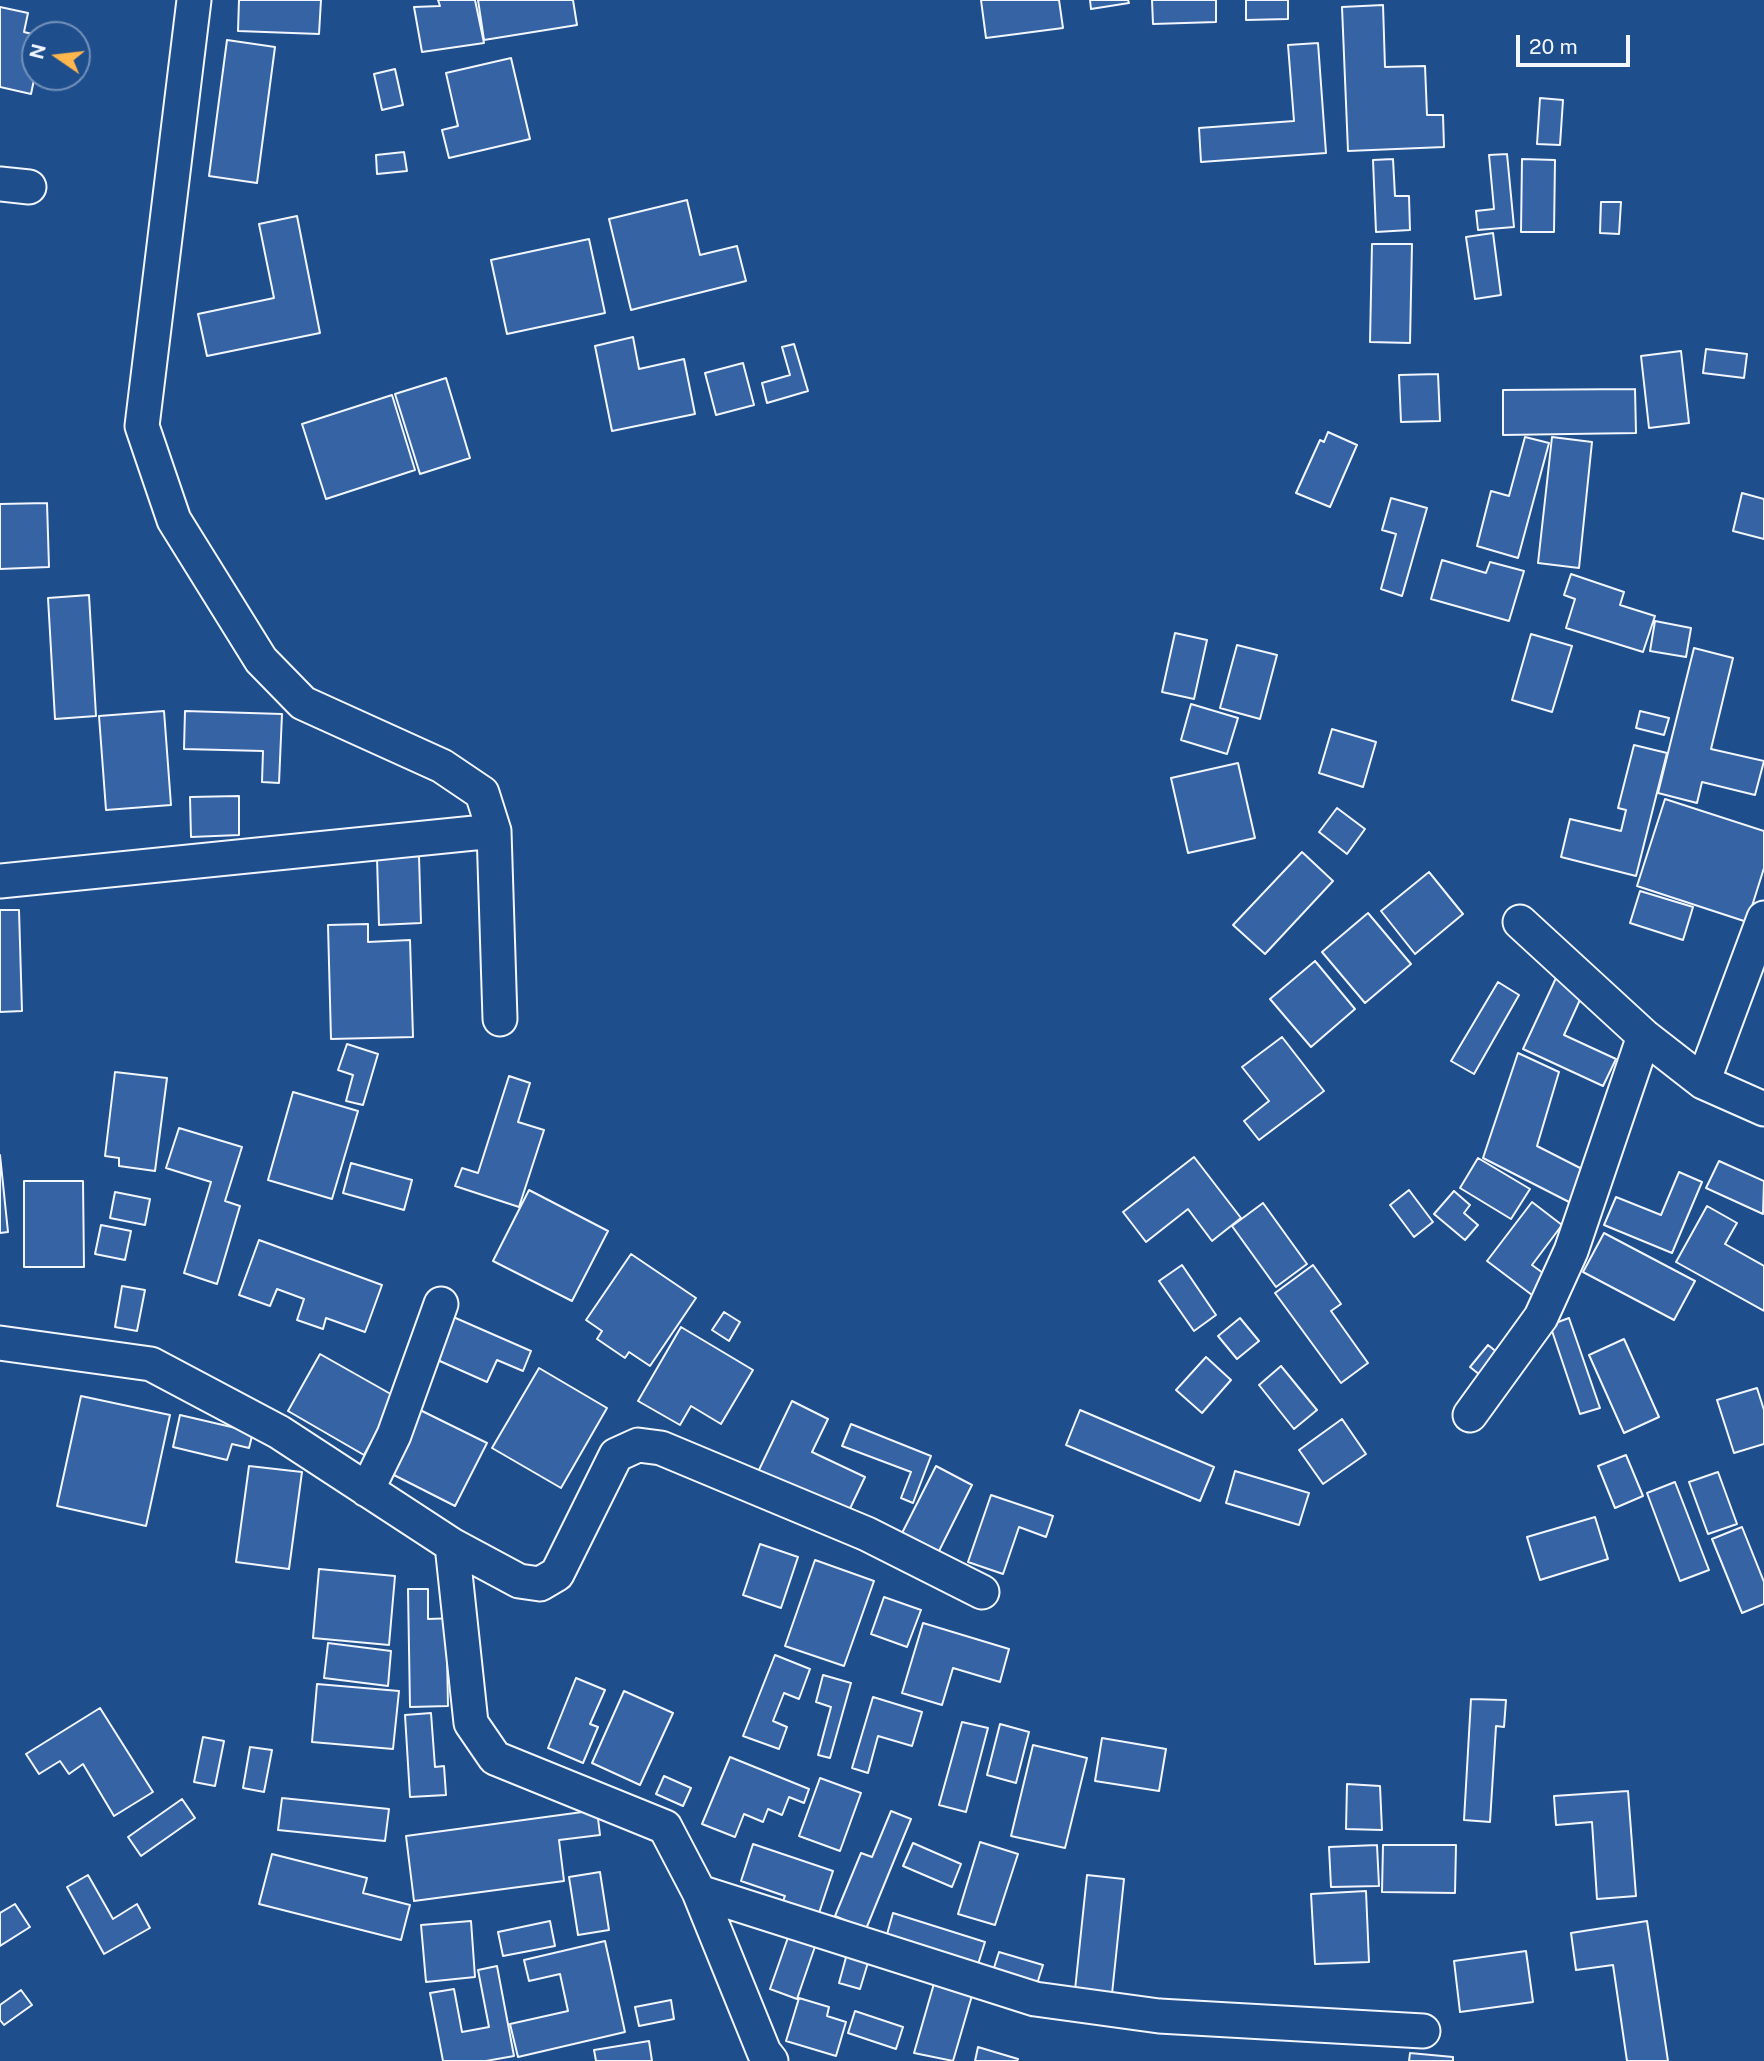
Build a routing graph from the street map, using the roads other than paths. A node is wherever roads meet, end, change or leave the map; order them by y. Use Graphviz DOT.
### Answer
graph roads {
  1 [pos="194,0"];
  2 [pos="494,831"];
  3 [pos="0,881"];
  4 [pos="1764,918"];
  5 [pos="1520,922"];
  6 [pos="500,1019"];
  7 [pos="1644,1037"];
  8 [pos="1703,1082"];
  9 [pos="1764,1109"];
  10 [pos="441,1304"];
  11 [pos="0,1343"];
  12 [pos="1470,1415"];
  13 [pos="367,1490"];
  14 [pos="452,1545"];
  15 [pos="982,1592"];
  16 [pos="699,1892"];
  17 [pos="1423,2031"];
  18 [pos="771,2061"];
  1 -- 2 [label="street"];
  2 -- 3 [label="street"];
  2 -- 6 [label="street"];
  4 -- 8 [label="street"];
  5 -- 7 [label="street"];
  7 -- 8 [label="street"];
  7 -- 12 [label="street"];
  8 -- 9 [label="street"];
  10 -- 13 [label="street"];
  11 -- 13 [label="street"];
  13 -- 14 [label="street"];
  14 -- 15 [label="street"];
  14 -- 16 [label="street"];
  16 -- 17 [label="street"];
  16 -- 18 [label="street"];
}
